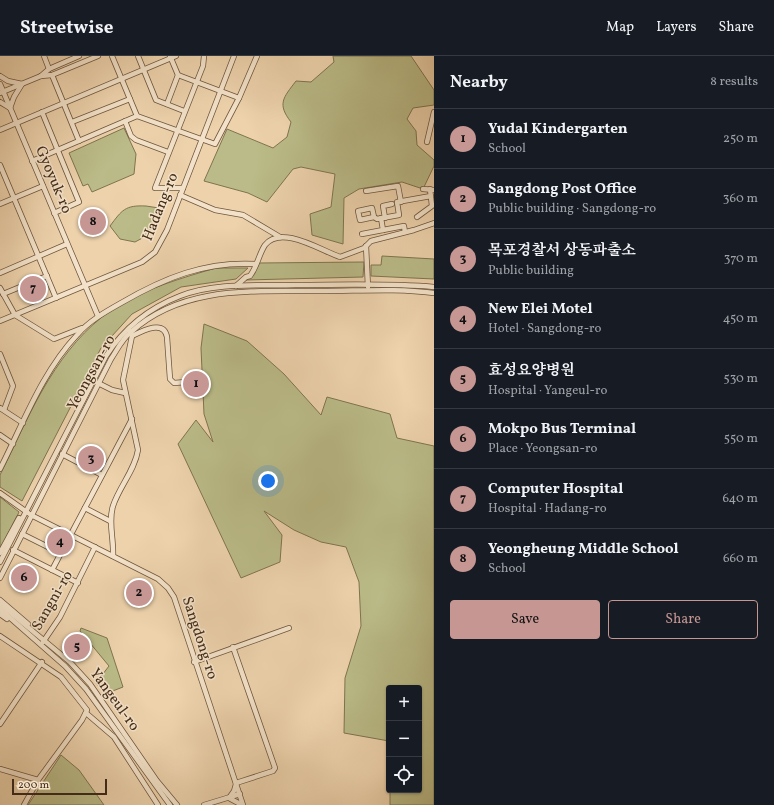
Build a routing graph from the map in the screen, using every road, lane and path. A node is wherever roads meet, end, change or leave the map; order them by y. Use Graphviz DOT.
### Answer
graph roads {
  1 [pos="44,56"];
  2 [pos="79,56"];
  3 [pos="98,56"];
  4 [pos="112,56"];
  5 [pos="138,56"];
  6 [pos="176,56"];
  7 [pos="204,56"];
  8 [pos="234,56"];
  9 [pos="257,56"];
  10 [pos="170,57"];
  11 [pos="49,69"];
  12 [pos="143,69"];
  13 [pos="52,75"];
  14 [pos="178,75"];
  15 [pos="0,76"];
  16 [pos="41,76"];
  17 [pos="122,78"];
  18 [pos="196,82"];
  19 [pos="0,84"];
  20 [pos="22,84"];
  21 [pos="220,91"];
  22 [pos="2,92"];
  23 [pos="239,98"];
  24 [pos="130,99"];
  25 [pos="0,102"];
  26 [pos="64,103"];
  27 [pos="167,104"];
  28 [pos="10,108"];
  29 [pos="184,111"];
  30 [pos="42,112"];
  31 [pos="434,112"];
  32 [pos="137,116"];
  33 [pos="125,121"];
  34 [pos="72,122"];
  35 [pos="16,123"];
  36 [pos="177,129"];
  37 [pos="0,130"];
  38 [pos="201,139"];
  39 [pos="80,140"];
  40 [pos="427,142"];
  41 [pos="58,150"];
  42 [pos="168,152"];
  43 [pos="32,161"];
  44 [pos="0,165"];
  45 [pos="2,176"];
  46 [pos="43,186"];
  47 [pos="183,188"];
  48 [pos="423,189"];
  49 [pos="366,190"];
  50 [pos="432,190"];
  51 [pos="180,195"];
  52 [pos="431,196"];
  53 [pos="14,198"];
  54 [pos="401,202"];
  55 [pos="0,204"];
  56 [pos="392,204"];
  57 [pos="54,213"];
  58 [pos="417,217"];
  59 [pos="374,218"];
  60 [pos="383,218"];
  61 [pos="434,223"];
  62 [pos="383,230"];
  63 [pos="405,232"];
  64 [pos="362,234"];
  65 [pos="280,237"];
  66 [pos="67,244"];
  67 [pos="366,246"];
  68 [pos="38,256"];
  69 [pos="256,264"];
  70 [pos="0,273"];
  71 [pos="47,276"];
  72 [pos="368,284"];
  73 [pos="85,286"];
  74 [pos="236,286"];
  75 [pos="434,287"];
  76 [pos="0,288"];
  77 [pos="369,291"];
  78 [pos="434,293"];
  79 [pos="3,294"];
  80 [pos="56,298"];
  81 [pos="15,315"];
  82 [pos="98,316"];
  83 [pos="0,322"];
  84 [pos="86,327"];
  85 [pos="130,332"];
  86 [pos="0,354"];
  87 [pos="186,382"];
  88 [pos="98,383"];
  89 [pos="125,393"];
  90 [pos="2,409"];
  91 [pos="132,419"];
  92 [pos="23,423"];
  93 [pos="0,435"];
  94 [pos="13,444"];
  95 [pos="62,454"];
  96 [pos="0,469"];
  97 [pos="102,475"];
  98 [pos="0,493"];
  99 [pos="85,508"];
  100 [pos="25,511"];
  101 [pos="31,515"];
  102 [pos="110,521"];
  103 [pos="22,534"];
  104 [pos="71,534"];
  105 [pos="95,547"];
  106 [pos="13,550"];
  107 [pos="0,553"];
  108 [pos="60,553"];
  109 [pos="113,556"];
  110 [pos="0,562"];
  111 [pos="52,570"];
  112 [pos="0,578"];
  113 [pos="78,583"];
  114 [pos="0,605"];
  115 [pos="0,614"];
  116 [pos="289,628"];
  117 [pos="0,636"];
  118 [pos="42,642"];
  119 [pos="233,647"];
  120 [pos="42,662"];
  121 [pos="194,662"];
  122 [pos="86,712"];
  123 [pos="0,724"];
  124 [pos="0,769"];
  125 [pos="38,780"];
  126 [pos="236,783"];
  127 [pos="162,786"];
  128 [pos="240,794"];
  129 [pos="229,798"];
  130 [pos="218,802"];
  131 [pos="24,805"];
  132 [pos="158,805"];
  133 [pos="169,805"];
  134 [pos="177,805"];
  135 [pos="182,805"];
  136 [pos="204,805"];
  137 [pos="213,805"];
  138 [pos="242,805"];
  1 -- 11 [label="street"];
  2 -- 11 [label="street"];
  3 -- 13 [label="street"];
  4 -- 17 [label="street"];
  5 -- 12 [label="street"];
  6 -- 10 [label="street"];
  7 -- 18 [label="street"];
  8 -- 21 [label="street, Hadang-ro"];
  9 -- 23 [label="street"];
  10 -- 12 [label="street"];
  10 -- 14 [label="street"];
  11 -- 16 [label="street"];
  12 -- 17 [label="street"];
  12 -- 27 [label="street"];
  13 -- 16 [label="street"];
  13 -- 26 [label="street"];
  14 -- 18 [label="street"];
  14 -- 27 [label="street"];
  15 -- 20 [label="street"];
  16 -- 20 [label="street"];
  17 -- 24 [label="street"];
  17 -- 26 [label="street"];
  18 -- 21 [label="street"];
  18 -- 29 [label="street"];
  19 -- 22 [label="street, Gyoyuk-ro"];
  20 -- 22 [label="street"];
  20 -- 28 [label="street"];
  21 -- 23 [label="street"];
  21 -- 38 [label="street, Hadang-ro"];
  22 -- 28 [label="street, Gyoyuk-ro"];
  23 -- 38 [label="street"];
  24 -- 32 [label="street"];
  24 -- 34 [label="street"];
  25 -- 28 [label="street"];
  26 -- 30 [label="street"];
  26 -- 34 [label="street"];
  27 -- 29 [label="street"];
  28 -- 35 [label="street, Gyoyuk-ro"];
  29 -- 36 [label="street"];
  30 -- 35 [label="street"];
  30 -- 41 [label="street"];
  31 -- 40 [label="street"];
  32 -- 33 [label="street"];
  32 -- 36 [label="street"];
  33 -- 39 [label="street"];
  33 -- 42 [label="street"];
  34 -- 39 [label="street"];
  35 -- 37 [label="street"];
  35 -- 43 [label="street, Gyoyuk-ro"];
  36 -- 38 [label="street"];
  36 -- 42 [label="street"];
  38 -- 47 [label="street, Hadang-ro"];
  39 -- 41 [label="street"];
  41 -- 43 [label="street"];
  41 -- 57 [label="street"];
  42 -- 47 [label="street"];
  43 -- 46 [label="street, Gyoyuk-ro"];
  44 -- 45 [label="street"];
  45 -- 53 [label="street"];
  46 -- 53 [label="street"];
  46 -- 57 [label="street, Gyoyuk-ro"];
  47 -- 51 [label="street, Hadang-ro"];
  48 -- 50 [label="street"];
  49 -- 54 [label="street"];
  50 -- 52 [label="street"];
  51 -- 65 [label="street"];
  51 -- 73 [label="street, Hadang-ro"];
  52 -- 54 [label="street"];
  52 -- 58 [label="street"];
  53 -- 55 [label="street"];
  53 -- 68 [label="street"];
  54 -- 60 [label="street"];
  56 -- 60 [label="street"];
  57 -- 66 [label="street, Gyoyuk-ro"];
  59 -- 60 [label="street"];
  60 -- 62 [label="street"];
  61 -- 63 [label="street"];
  62 -- 63 [label="street"];
  62 -- 64 [label="street"];
  63 -- 67 [label="street"];
  65 -- 67 [label="street"];
  65 -- 69 [label="street"];
  66 -- 68 [label="street"];
  66 -- 73 [label="street, Gyoyuk-ro"];
  67 -- 72 [label="street"];
  68 -- 70 [label="street"];
  68 -- 71 [label="street"];
  69 -- 74 [label="street"];
  69 -- 82 [label="street"];
  71 -- 79 [label="street"];
  71 -- 80 [label="street"];
  72 -- 74 [label="street, Yeongsan-ro"];
  72 -- 75 [label="street, Yeongsan-ro"];
  72 -- 77 [label="street"];
  73 -- 80 [label="street, Hadang-ro"];
  73 -- 82 [label="street, Gyoyuk-ro"];
  74 -- 85 [label="street, Yeongsan-ro"];
  76 -- 79 [label="street"];
  77 -- 78 [label="street, Yeongsan-ro"];
  77 -- 85 [label="street, Yeongsan-ro"];
  79 -- 81 [label="street"];
  80 -- 81 [label="street, Hadang-ro"];
  81 -- 83 [label="street, Hadang-ro"];
  81 -- 84 [label="street"];
  82 -- 84 [label="street"];
  84 -- 92 [label="street"];
  85 -- 87 [label="street"];
  85 -- 88 [label="street, Yeongsan-ro"];
  85 -- 89 [label="street"];
  85 -- 100 [label="street, Yeongsan-ro"];
  86 -- 90 [label="street"];
  88 -- 89 [label="street"];
  88 -- 95 [label="street, Yeongsan-ro"];
  89 -- 91 [label="street"];
  90 -- 92 [label="street"];
  91 -- 97 [label="street"];
  91 -- 102 [label="street"];
  92 -- 94 [label="street"];
  93 -- 94 [label="street"];
  94 -- 96 [label="street"];
  95 -- 97 [label="street"];
  95 -- 101 [label="street, Yeongsan-ro"];
  97 -- 99 [label="street"];
  98 -- 100 [label="street, Sangdong-ro"];
  99 -- 102 [label="street"];
  99 -- 104 [label="street"];
  100 -- 101 [label="street, Sangdong-ro"];
  100 -- 107 [label="street"];
  100 -- 110 [label="street, Yeongsan-ro"];
  101 -- 103 [label="street, Yeongsan-ro"];
  101 -- 104 [label="street, Sangdong-ro"];
  102 -- 109 [label="street"];
  103 -- 106 [label="street, Yeongsan-ro"];
  103 -- 108 [label="street"];
  104 -- 105 [label="street, Sangdong-ro"];
  104 -- 108 [label="street"];
  105 -- 109 [label="street, Sangdong-ro"];
  105 -- 113 [label="street, Sangni-ro"];
  106 -- 111 [label="street"];
  106 -- 112 [label="street, Yeongsan-ro"];
  108 -- 111 [label="street"];
  109 -- 121 [label="street, Sangdong-ro"];
  111 -- 113 [label="street"];
  113 -- 118 [label="street, Sangni-ro"];
  114 -- 118 [label="street, Yangeul-ro"];
  115 -- 118 [label="street"];
  116 -- 119 [label="street"];
  117 -- 120 [label="street"];
  118 -- 127 [label="street, Yangeul-ro"];
  118 -- 133 [label="street, Yangeul-ro"];
  119 -- 121 [label="street"];
  119 -- 126 [label="street"];
  120 -- 122 [label="street"];
  120 -- 123 [label="street"];
  121 -- 126 [label="street, Sangdong-ro"];
  122 -- 125 [label="street"];
  122 -- 132 [label="street"];
  124 -- 125 [label="street"];
  125 -- 131 [label="street"];
  126 -- 128 [label="street, Sangdong-ro"];
  126 -- 129 [label="street"];
  127 -- 134 [label="street, Yangeul-ro"];
  127 -- 135 [label="street"];
  128 -- 129 [label="street"];
  128 -- 138 [label="street, Sangdong-ro"];
  129 -- 130 [label="street"];
  129 -- 138 [label="street"];
  130 -- 136 [label="street"];
  130 -- 137 [label="street"];
}
